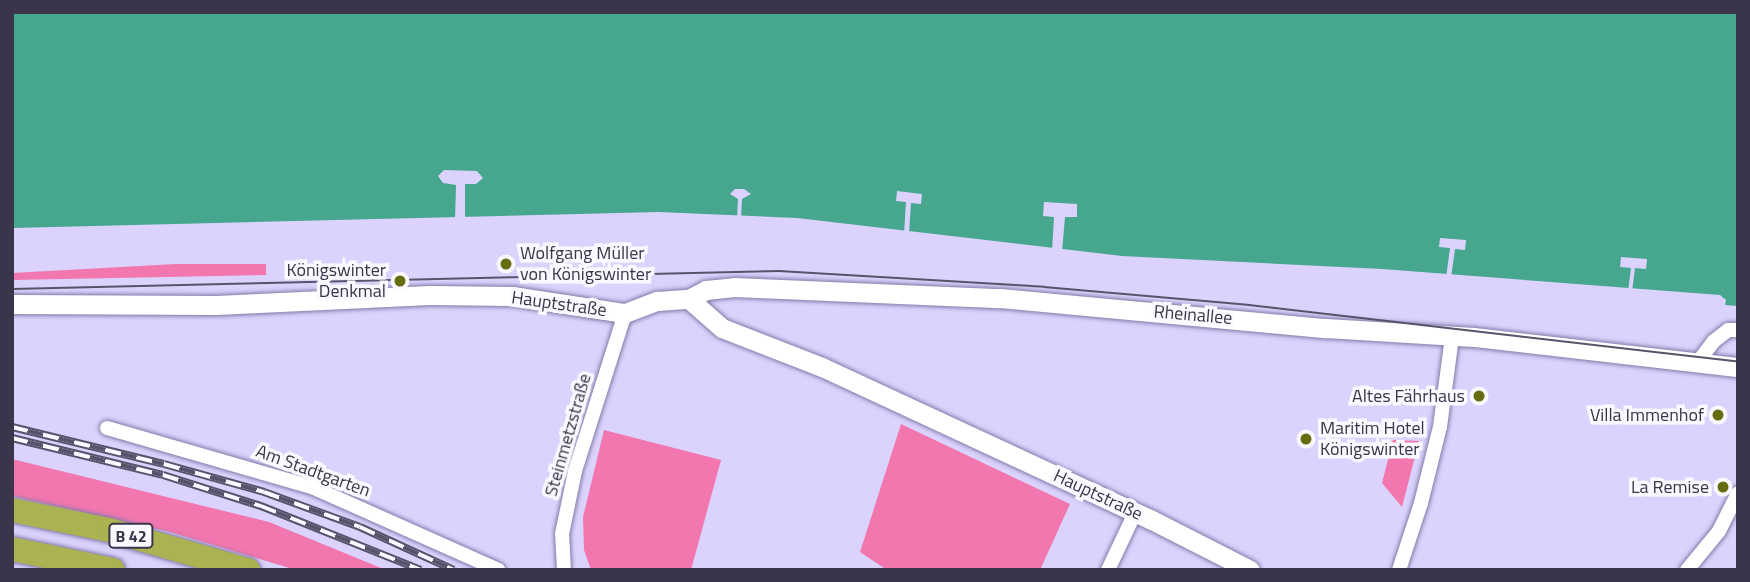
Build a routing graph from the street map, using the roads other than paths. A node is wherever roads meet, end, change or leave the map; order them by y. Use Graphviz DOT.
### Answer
graph roads {
  1 [pos="688,299"];
  2 [pos="12,304"];
  3 [pos="625,313"];
  4 [pos="1738,330"];
  5 [pos="1452,337"];
  6 [pos="1698,362"];
  7 [pos="1738,366"];
  8 [pos="107,428"];
  9 [pos="1738,493"];
  10 [pos="12,510"];
  11 [pos="1135,513"];
  12 [pos="12,550"];
  13 [pos="113,570"];
  14 [pos="248,570"];
  15 [pos="498,570"];
  16 [pos="564,570"];
  17 [pos="1108,570"];
  18 [pos="1250,570"];
  19 [pos="1399,570"];
  20 [pos="1687,570"];
  1 -- 3 [label="street, Hauptstraße"];
  1 -- 5 [label="street, Rheinallee"];
  1 -- 11 [label="street, Hauptstraße"];
  2 -- 3 [label="street, Hauptstraße"];
  3 -- 16 [label="street, Steinmetzstraße"];
  4 -- 6 [label="street"];
  5 -- 6 [label="street, Rheinallee"];
  5 -- 19 [label="street"];
  6 -- 7 [label="street, Rheinallee"];
  8 -- 15 [label="street, Am Stadtgarten"];
  9 -- 20 [label="street"];
  10 -- 14 [label="highway, B 42"];
  11 -- 17 [label="street"];
  11 -- 18 [label="street, Hauptstraße"];
  12 -- 13 [label="highway, B 42"];
}
